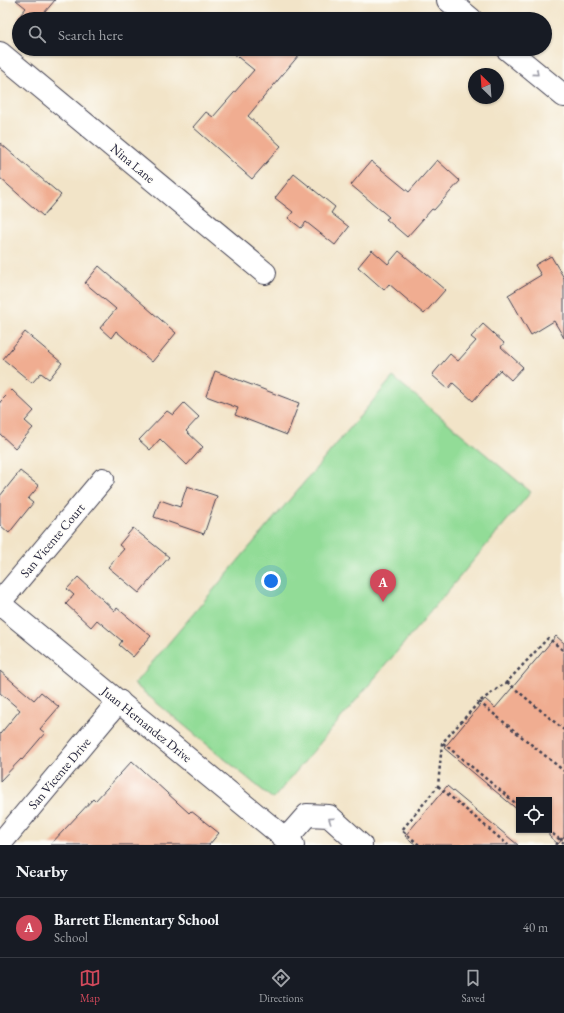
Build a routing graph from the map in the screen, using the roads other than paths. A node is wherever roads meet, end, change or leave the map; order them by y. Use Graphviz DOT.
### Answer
graph roads {
  1 [pos="448,0"];
  2 [pos="463,12"];
  3 [pos="0,54"];
  4 [pos="515,56"];
  5 [pos="564,96"];
  6 [pos="265,273"];
  7 [pos="103,479"];
  8 [pos="0,603"];
  9 [pos="119,701"];
  10 [pos="289,842"];
  11 [pos="0,844"];
  12 [pos="361,845"];
  1 -- 2 [label="main road"];
  3 -- 6 [label="main road, Nina Lane"];
  4 -- 5 [label="main road, one-way"];
  7 -- 8 [label="main road, San Vicente Court"];
  8 -- 9 [label="main road, Juan Hernandez Drive"];
  9 -- 10 [label="main road, Juan Hernandez Drive"];
  9 -- 11 [label="main road, San Vicente Drive"];
  12 -- 10 [label="main road, one-way"];
}
